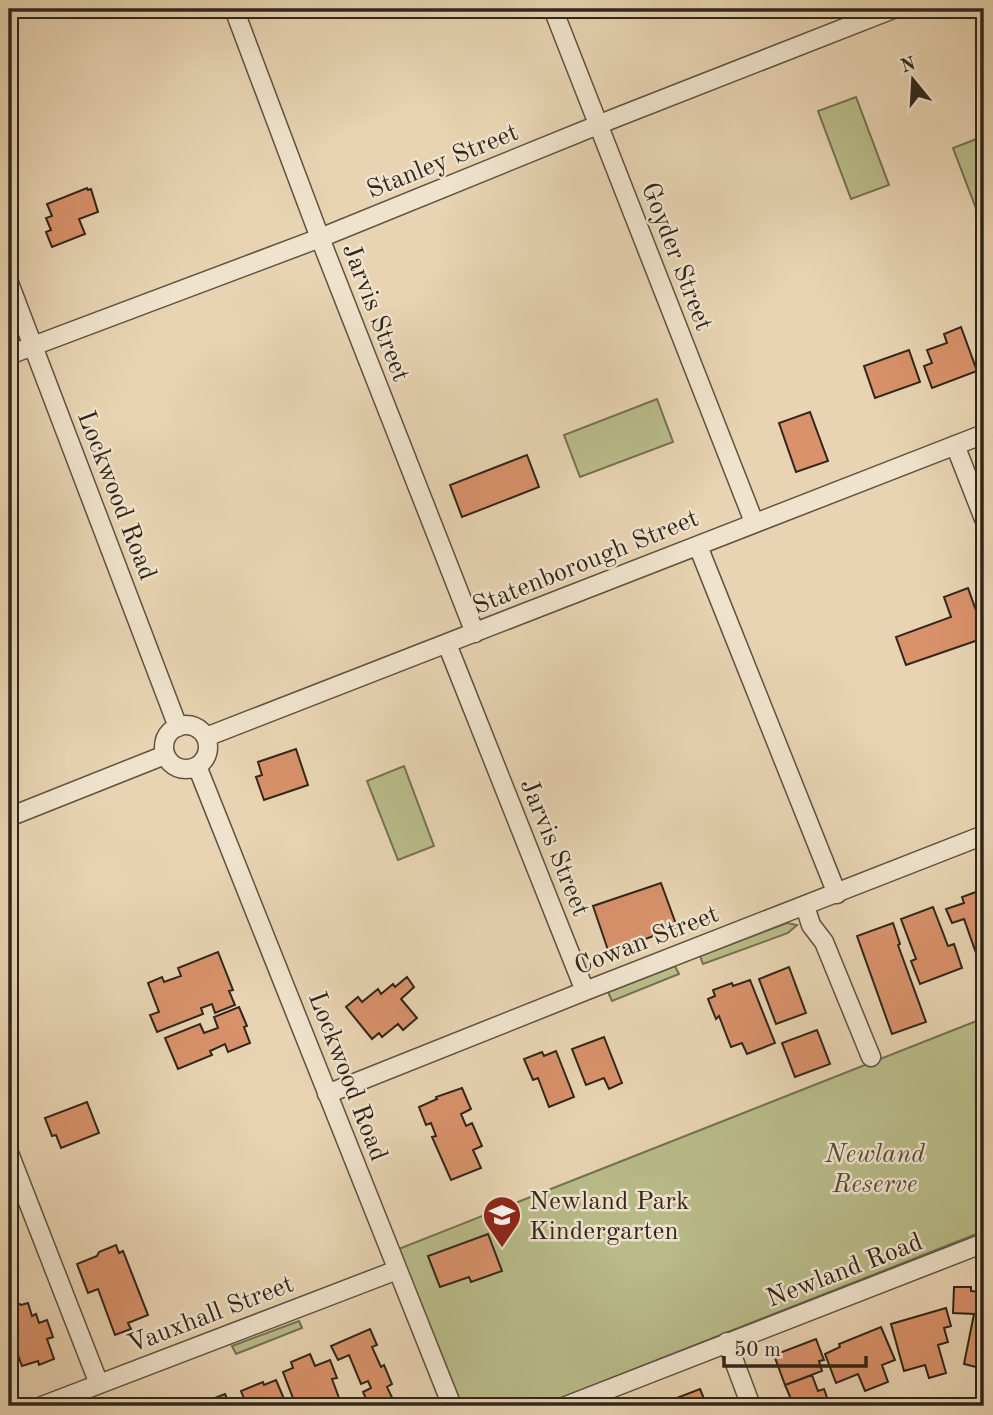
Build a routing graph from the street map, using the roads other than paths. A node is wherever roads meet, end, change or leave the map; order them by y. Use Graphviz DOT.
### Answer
graph roads {
  1 [pos="233,9"];
  2 [pos="553,9"];
  3 [pos="893,9"];
  4 [pos="598,125"];
  5 [pos="320,238"];
  6 [pos="9,283"];
  7 [pos="33,346"];
  8 [pos="9,355"];
  9 [pos="984,433"];
  10 [pos="955,445"];
  11 [pos="984,519"];
  12 [pos="754,522"];
  13 [pos="698,545"];
  14 [pos="475,633"];
  15 [pos="447,644"];
  16 [pos="178,727"];
  17 [pos="206,737"];
  18 [pos="165,755"];
  19 [pos="197,766"];
  20 [pos="9,817"];
  21 [pos="984,835"];
  22 [pos="837,894"];
  23 [pos="804,906"];
  24 [pos="585,991"];
  25 [pos="871,1057"];
  26 [pos="327,1094"];
  27 [pos="9,1153"];
  28 [pos="984,1243"];
  29 [pos="397,1270"];
  30 [pos="727,1342"];
  31 [pos="99,1384"];
  32 [pos="42,1406"];
  33 [pos="452,1406"];
  34 [pos="566,1406"];
  35 [pos="751,1406"];
  1 -- 5 [label="street, Jarvis Street"];
  2 -- 4 [label="street, Goyder Street"];
  3 -- 4 [label="street, Stanley Street"];
  4 -- 5 [label="street, Stanley Street"];
  4 -- 12 [label="street, Goyder Street"];
  5 -- 7 [label="street, Stanley Street"];
  5 -- 14 [label="street, Jarvis Street"];
  6 -- 7 [label="street, Lockwood Road"];
  7 -- 8 [label="street, Stanley Street"];
  7 -- 16 [label="street, Lockwood Road"];
  9 -- 10 [label="street, Statenborough Street"];
  10 -- 11 [label="street"];
  10 -- 12 [label="street, Statenborough Street"];
  12 -- 13 [label="street, Statenborough Street"];
  13 -- 14 [label="street, Statenborough Street"];
  13 -- 22 [label="street"];
  14 -- 15 [label="street, Statenborough Street"];
  15 -- 17 [label="street, Statenborough Street"];
  15 -- 24 [label="street, Jarvis Street"];
  16 -- 17 [label="street"];
  16 -- 18 [label="street"];
  17 -- 19 [label="street"];
  18 -- 19 [label="street"];
  18 -- 20 [label="street"];
  19 -- 26 [label="street, Lockwood Road"];
  21 -- 22 [label="street, Cowan Street"];
  22 -- 23 [label="street, Cowan Street"];
  23 -- 24 [label="street, Cowan Street"];
  23 -- 25 [label="street"];
  24 -- 26 [label="street, Cowan Street"];
  26 -- 29 [label="street, Lockwood Road"];
  27 -- 31 [label="street"];
  28 -- 30 [label="street, Newland Road"];
  29 -- 31 [label="street, Vauxhall Street"];
  29 -- 33 [label="street, Lockwood Road"];
  30 -- 34 [label="street, Newland Road"];
  30 -- 35 [label="street"];
  31 -- 32 [label="street, Vauxhall Street"];
}
